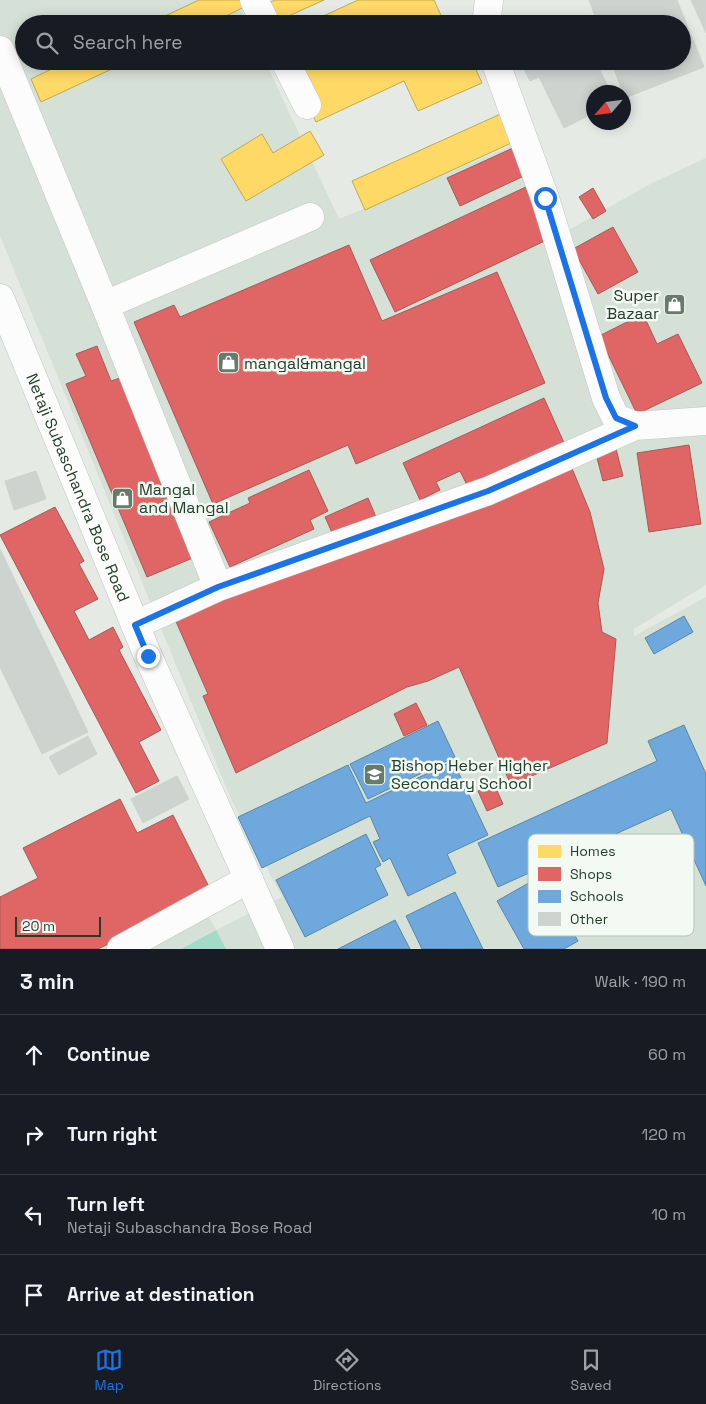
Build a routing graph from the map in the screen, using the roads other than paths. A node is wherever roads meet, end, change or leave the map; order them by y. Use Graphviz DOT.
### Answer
graph roads {
  1 [pos="254,0"];
  2 [pos="489,0"];
  3 [pos="262,15"];
  4 [pos="487,15"];
  5 [pos="0,50"];
  6 [pos="290,70"];
  7 [pos="498,70"];
  8 [pos="307,105"];
  9 [pos="310,217"];
  10 [pos="0,298"];
  11 [pos="105,305"];
  12 [pos="706,421"];
  13 [pos="635,426"];
  14 [pos="218,587"];
  15 [pos="135,625"];
  16 [pos="249,879"];
  17 [pos="121,949"];
  18 [pos="280,949"];
  1 -- 3 [label="street"];
  2 -- 4 [label="street"];
  5 -- 11 [label="street"];
  6 -- 8 [label="street"];
  7 -- 13 [label="street"];
  9 -- 11 [label="street"];
  10 -- 15 [label="street, Netaji Subaschandra Bose Road"];
  11 -- 14 [label="street"];
  12 -- 13 [label="street"];
  13 -- 14 [label="street"];
  14 -- 15 [label="street"];
  15 -- 16 [label="street, Netaji Subaschandra Bose Road"];
  16 -- 17 [label="street"];
  16 -- 18 [label="street, Netaji Subaschandra Bose Road"];
}
